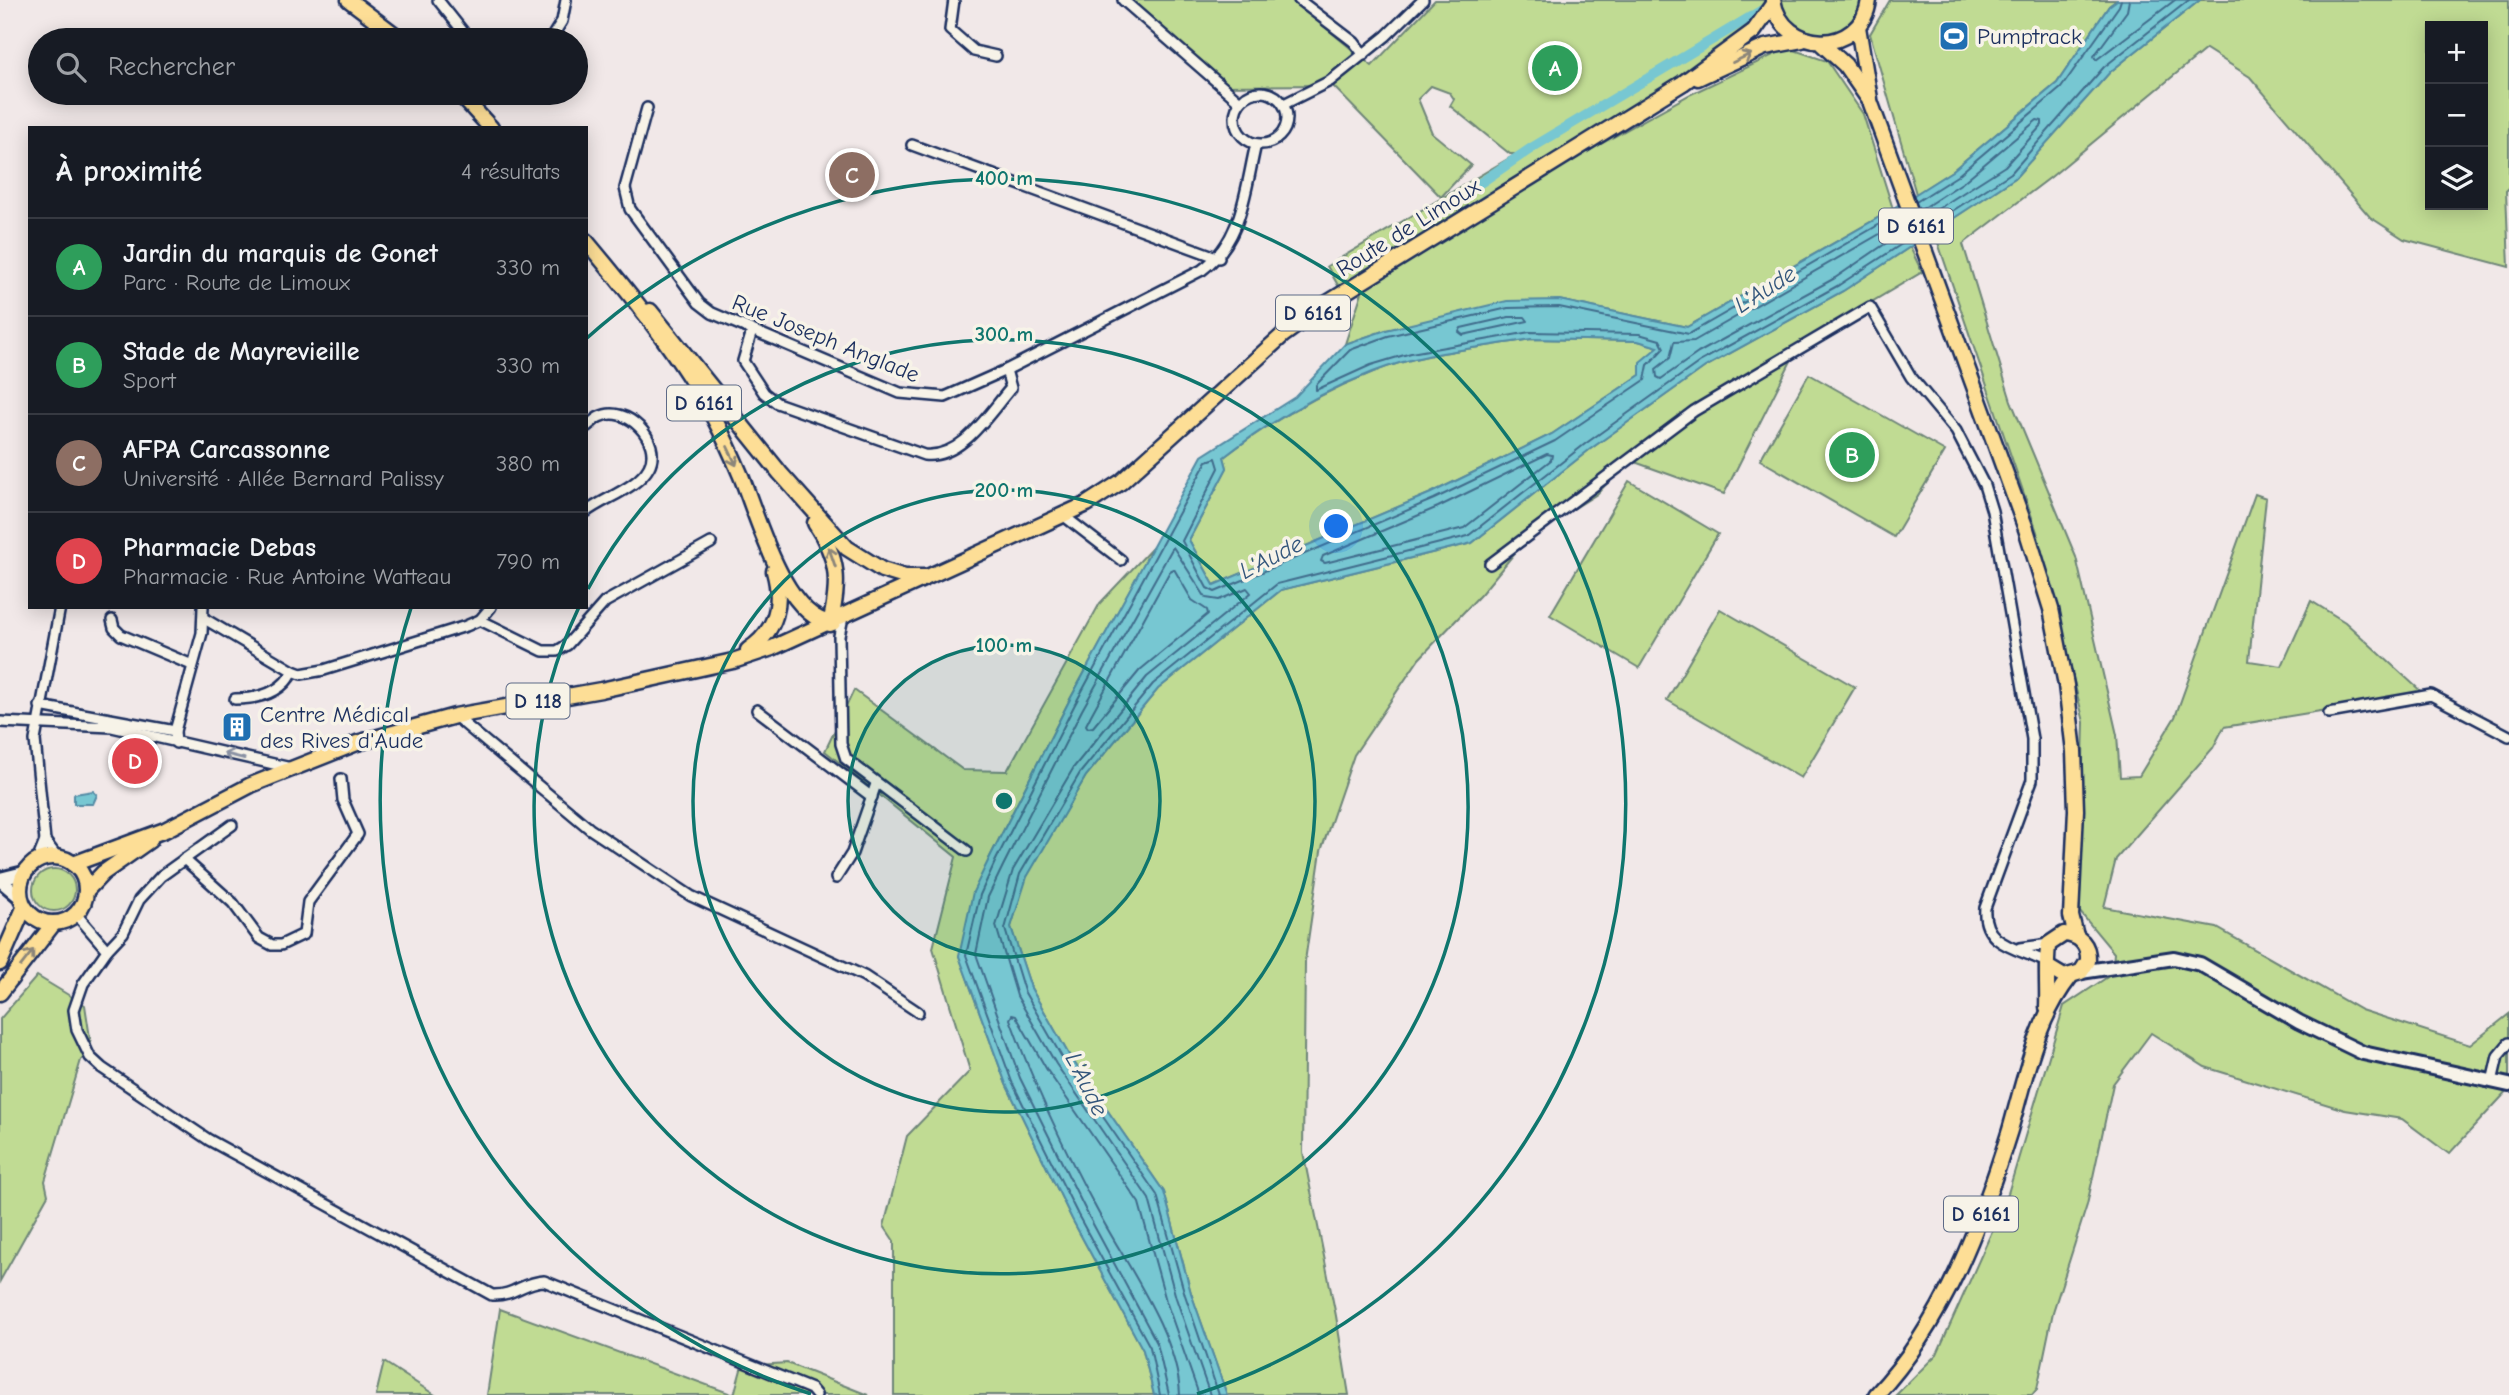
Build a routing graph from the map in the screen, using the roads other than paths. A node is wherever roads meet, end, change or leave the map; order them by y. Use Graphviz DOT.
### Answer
graph roads {
  1 [pos="349,0"];
  2 [pos="438,0"];
  3 [pos="566,0"];
  4 [pos="954,0"];
  5 [pos="1123,0"];
  6 [pos="1299,0"];
  7 [pos="1423,0"];
  8 [pos="1869,0"];
  9 [pos="1773,2"];
  10 [pos="1858,27"];
  11 [pos="386,28"];
  12 [pos="460,28"];
  13 [pos="558,28"];
  14 [pos="1802,40"];
  15 [pos="1822,44"];
  16 [pos="1364,55"];
  17 [pos="996,56"];
  18 [pos="1683,83"];
  19 [pos="1870,101"];
  20 [pos="1240,102"];
  21 [pos="1284,104"];
  22 [pos="470,105"];
  23 [pos="647,108"];
  24 [pos="489,126"];
  25 [pos="1256,144"];
  26 [pos="912,145"];
  27 [pos="588,243"];
  28 [pos="1219,258"];
  29 [pos="615,275"];
  30 [pos="752,331"];
  31 [pos="1006,370"];
  32 [pos="588,425"];
  33 [pos="780,472"];
  34 [pos="588,511"];
  35 [pos="1064,516"];
  36 [pos="711,542"];
  37 [pos="768,545"];
  38 [pos="1121,559"];
  39 [pos="961,564"];
  40 [pos="1490,564"];
  41 [pos="928,577"];
  42 [pos="60,609"];
  43 [pos="203,609"];
  44 [pos="489,609"];
  45 [pos="203,618"];
  46 [pos="112,620"];
  47 [pos="480,620"];
  48 [pos="837,627"];
  49 [pos="733,661"];
  50 [pos="192,665"];
  51 [pos="293,671"];
  52 [pos="235,699"];
  53 [pos="40,706"];
  54 [pos="757,710"];
  55 [pos="2329,713"];
  56 [pos="455,716"];
  57 [pos="0,722"];
  58 [pos="37,723"];
  59 [pos="175,731"];
  60 [pos="2509,736"];
  61 [pos="176,743"];
  62 [pos="293,768"];
  63 [pos="341,779"];
  64 [pos="876,784"];
  65 [pos="872,797"];
  66 [pos="232,825"];
  67 [pos="165,830"];
  68 [pos="45,841"];
  69 [pos="967,850"];
  70 [pos="58,858"];
  71 [pos="184,859"];
  72 [pos="37,861"];
  73 [pos="72,864"];
  74 [pos="24,873"];
  75 [pos="836,878"];
  76 [pos="0,879"];
  77 [pos="2071,884"];
  78 [pos="86,891"];
  79 [pos="22,902"];
  80 [pos="76,914"];
  81 [pos="54,923"];
  82 [pos="2076,936"];
  83 [pos="2053,940"];
  84 [pos="2019,949"];
  85 [pos="107,950"];
  86 [pos="2088,954"];
  87 [pos="0,964"];
  88 [pos="2048,965"];
  89 [pos="2110,965"];
  90 [pos="2075,974"];
  91 [pos="0,993"];
  92 [pos="918,1012"];
  93 [pos="2047,1013"];
  94 [pos="2509,1043"];
  95 [pos="2492,1082"];
  96 [pos="2509,1086"];
  97 [pos="817,1395"];
  98 [pos="1876,1395"];
  1 -- 11 [label="main road"];
  2 -- 12 [label="street"];
  3 -- 13 [label="street"];
  4 -- 17 [label="street"];
  5 -- 20 [label="street"];
  6 -- 16 [label="street"];
  7 -- 16 [label="street"];
  8 -- 10 [label="main road"];
  9 -- 14 [label="main road"];
  9 -- 18 [label="main road, D 6161"];
  10 -- 15 [label="main road"];
  10 -- 19 [label="main road, D 6161"];
  14 -- 15 [label="main road"];
  18 -- 14 [label="main road, D 6161, one-way"];
  15 -- 19 [label="main road, D 6161"];
  16 -- 21 [label="street"];
  18 -- 35 [label="main road, Route de Limoux / D 6161"];
  19 -- 77 [label="main road, D 6161"];
  20 -- 21 [label="street"];
  20 -- 25 [label="street"];
  21 -- 25 [label="street"];
  22 -- 24 [label="main road"];
  23 -- 30 [label="street, Rue Joseph Anglade"];
  25 -- 28 [label="street, Rue Joseph Anglade"];
  26 -- 28 [label="street"];
  27 -- 29 [label="main road, D 6161"];
  28 -- 31 [label="street, Rue Joseph Anglade"];
  29 -- 33 [label="main road"];
  29 -- 37 [label="main road, D 6161, one-way"];
  30 -- 31 [label="street, Rue Joseph Anglade"];
  30 -- 31 [label="street"];
  32 -- 34 [label="street"];
  33 -- 41 [label="main road, D 6161"];
  48 -- 33 [label="main road, one-way"];
  35 -- 38 [label="street"];
  35 -- 39 [label="main road, Route de Limoux / D 6161"];
  36 -- 47 [label="street"];
  37 -- 48 [label="main road, D 6161"];
  37 -- 49 [label="main road, D 6161"];
  39 -- 41 [label="main road, D 6161"];
  39 -- 48 [label="main road, D 6161"];
  40 -- 84 [label="street"];
  41 -- 48 [label="main road, D 6161"];
  42 -- 53 [label="street"];
  43 -- 45 [label="street"];
  44 -- 47 [label="street"];
  45 -- 50 [label="street"];
  45 -- 51 [label="street"];
  46 -- 50 [label="street"];
  47 -- 51 [label="street"];
  48 -- 49 [label="main road, D 118"];
  48 -- 64 [label="street"];
  49 -- 56 [label="main road, D 118"];
  50 -- 59 [label="street"];
  51 -- 52 [label="street"];
  53 -- 58 [label="street"];
  53 -- 59 [label="street"];
  54 -- 65 [label="street"];
  55 -- 60 [label="street"];
  56 -- 62 [label="main road, D 118"];
  56 -- 92 [label="street"];
  57 -- 58 [label="street"];
  58 -- 61 [label="street"];
  58 -- 68 [label="street"];
  59 -- 61 [label="street"];
  62 -- 61 [label="street, one-way"];
  62 -- 67 [label="main road, D 118"];
  63 -- 71 [label="street"];
  64 -- 65 [label="street"];
  64 -- 69 [label="street"];
  65 -- 75 [label="street"];
  66 -- 71 [label="street"];
  67 -- 73 [label="main road, D 118"];
  67 -- 78 [label="main road, D 118"];
  68 -- 70 [label="street"];
  68 -- 72 [label="street"];
  70 -- 72 [label="main road"];
  70 -- 73 [label="main road"];
  71 -- 85 [label="street"];
  72 -- 74 [label="main road"];
  73 -- 78 [label="main road"];
  74 -- 76 [label="street"];
  74 -- 79 [label="main road"];
  76 -- 79 [label="street"];
  77 -- 82 [label="main road, D 6161"];
  77 -- 83 [label="main road, D 6161"];
  78 -- 80 [label="main road"];
  79 -- 81 [label="main road"];
  79 -- 87 [label="main road"];
  80 -- 81 [label="main road"];
  80 -- 85 [label="street"];
  91 -- 81 [label="main road, one-way"];
  82 -- 83 [label="main road"];
  82 -- 86 [label="main road"];
  83 -- 84 [label="street"];
  83 -- 88 [label="main road"];
  84 -- 88 [label="street"];
  85 -- 97 [label="street"];
  86 -- 89 [label="street"];
  86 -- 90 [label="main road"];
  88 -- 90 [label="main road"];
  88 -- 93 [label="main road, D 6161"];
  89 -- 90 [label="street"];
  89 -- 95 [label="street"];
  90 -- 93 [label="main road, D 6161"];
  93 -- 98 [label="main road, D 6161"];
  94 -- 95 [label="street"];
  95 -- 96 [label="street"];
}
